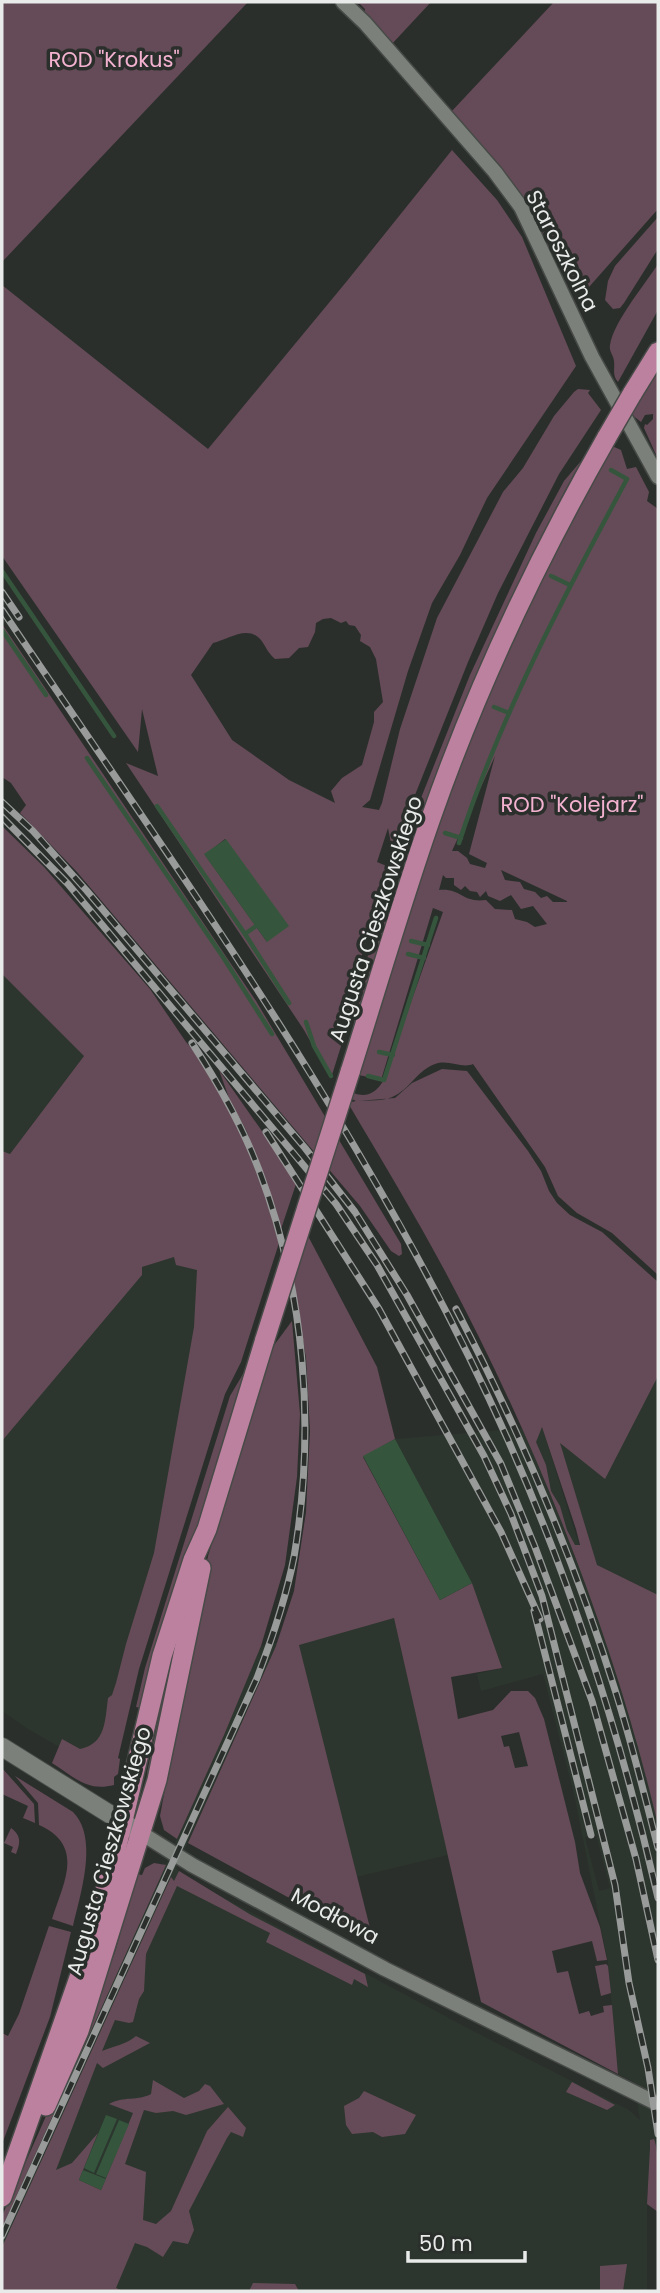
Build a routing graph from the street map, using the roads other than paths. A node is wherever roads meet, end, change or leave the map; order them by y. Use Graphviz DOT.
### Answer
graph roads {
  1 [pos="343,2"];
  2 [pos="658,352"];
  3 [pos="658,477"];
  4 [pos="206,1529"];
  5 [pos="2,1747"];
  6 [pos="122,1823"];
  7 [pos="141,1833"];
  8 [pos="658,2104"];
  9 [pos="12,2173"];
  10 [pos="2,2196"];
  1 -- 3 [label="street, Staroszkolna"];
  2 -- 4 [label="main road, Augusta Cieszkowskiego, bridge"];
  4 -- 6 [label="main road, Augusta Cieszkowskiego"];
  4 -- 7 [label="main road, Augusta Cieszkowskiego"];
  5 -- 6 [label="street, Modłowa"];
  6 -- 7 [label="street, Modłowa"];
  6 -- 9 [label="main road, Augusta Cieszkowskiego"];
  7 -- 8 [label="street, Modłowa"];
  7 -- 9 [label="main road, Augusta Cieszkowskiego"];
  9 -- 10 [label="main road, Augusta Cieszkowskiego"];
}
